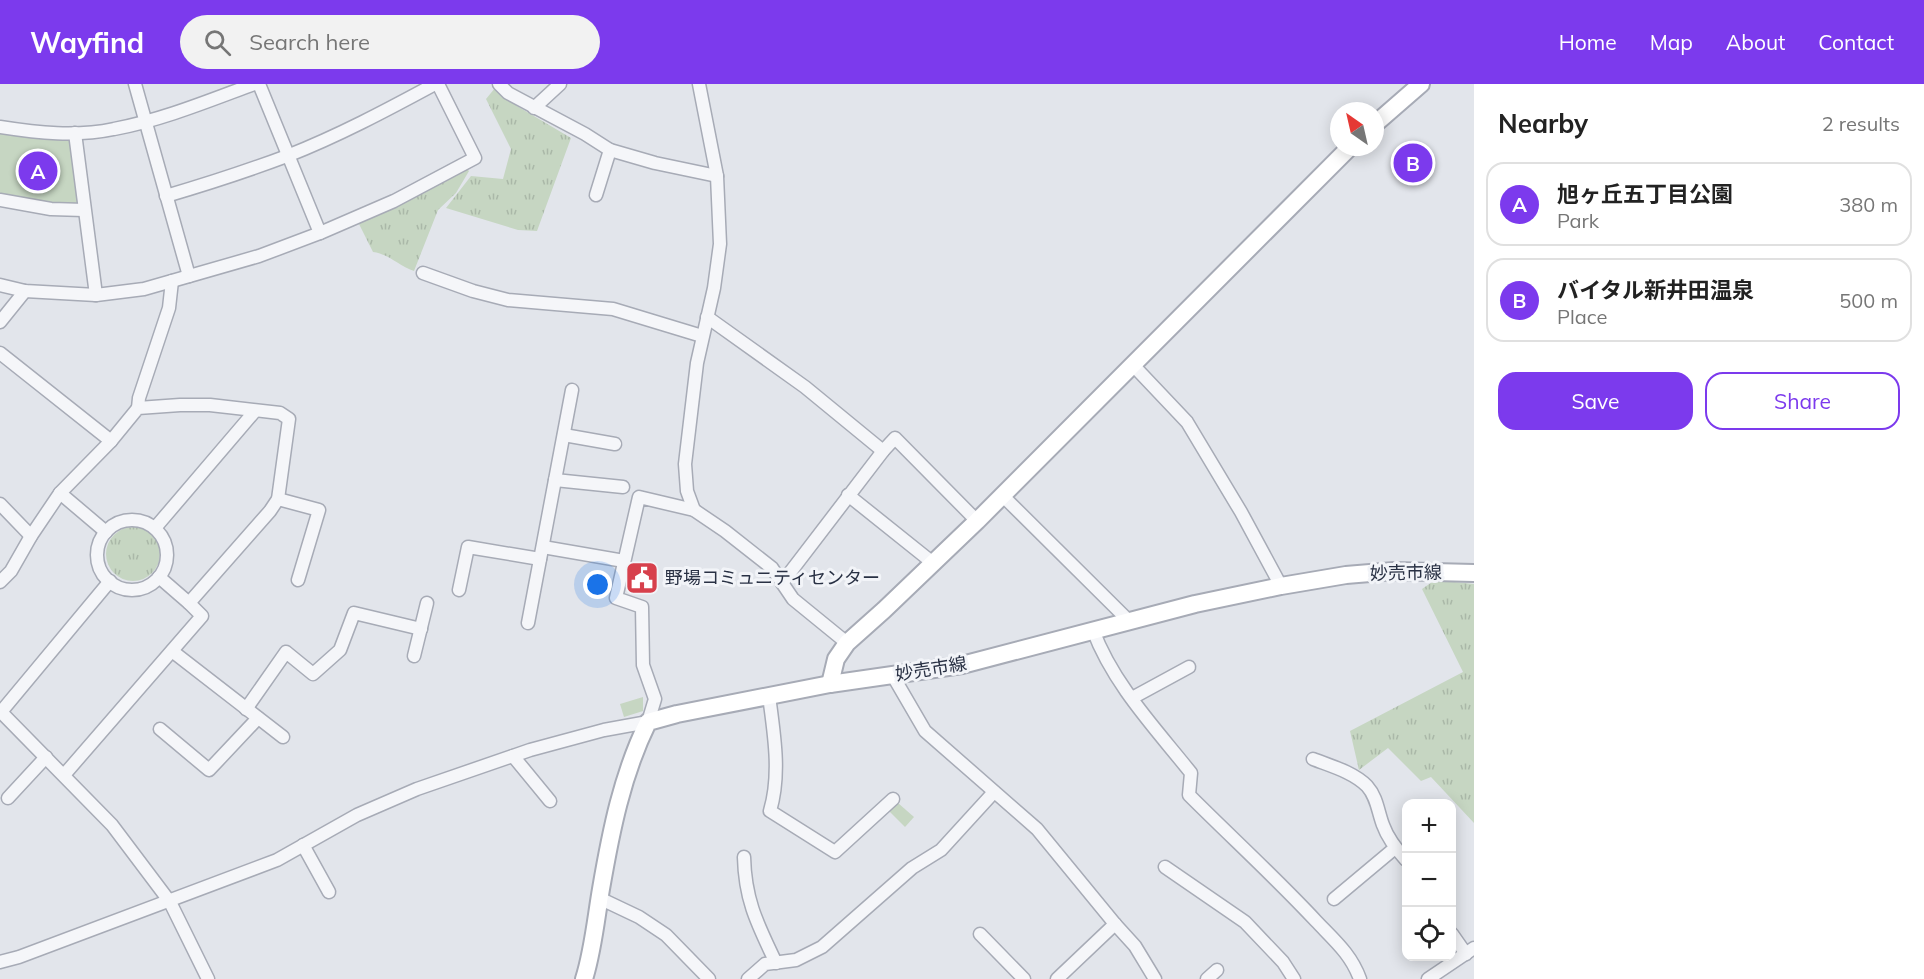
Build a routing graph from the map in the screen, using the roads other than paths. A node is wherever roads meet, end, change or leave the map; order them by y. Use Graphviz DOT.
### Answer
graph roads {
  1 [pos="135,84"];
  2 [pos="254,84"];
  3 [pos="259,84"];
  4 [pos="437,84"];
  5 [pos="499,84"];
  6 [pos="560,84"];
  7 [pos="699,84"];
  8 [pos="1415,86"];
  9 [pos="534,108"];
  10 [pos="1384,115"];
  11 [pos="145,121"];
  12 [pos="0,127"];
  13 [pos="75,133"];
  14 [pos="610,150"];
  15 [pos="288,155"];
  16 [pos="1341,156"];
  17 [pos="717,176"];
  18 [pos="596,195"];
  19 [pos="166,196"];
  20 [pos="0,200"];
  21 [pos="84,210"];
  22 [pos="320,233"];
  23 [pos="423,273"];
  24 [pos="189,276"];
  25 [pos="172,281"];
  26 [pos="0,285"];
  27 [pos="25,291"];
  28 [pos="96,295"];
  29 [pos="707,317"];
  30 [pos="0,322"];
  31 [pos="702,336"];
  32 [pos="0,353"];
  33 [pos="1133,365"];
  34 [pos="572,390"];
  35 [pos="138,408"];
  36 [pos="255,411"];
  37 [pos="564,435"];
  38 [pos="111,441"];
  39 [pos="615,444"];
  40 [pos="883,451"];
  41 [pos="555,480"];
  42 [pos="623,487"];
  43 [pos="60,493"];
  44 [pos="848,495"];
  45 [pos="1003,496"];
  46 [pos="278,499"];
  47 [pos="0,504"];
  48 [pos="694,510"];
  49 [pos="977,521"];
  50 [pos="155,528"];
  51 [pos="106,532"];
  52 [pos="30,536"];
  53 [pos="542,553"];
  54 [pos="624,561"];
  55 [pos="933,563"];
  56 [pos="1474,573"];
  57 [pos="159,577"];
  58 [pos="298,580"];
  59 [pos="110,581"];
  60 [pos="0,582"];
  61 [pos="782,583"];
  62 [pos="1281,586"];
  63 [pos="459,591"];
  64 [pos="189,603"];
  65 [pos="427,603"];
  66 [pos="1129,621"];
  67 [pos="528,623"];
  68 [pos="421,629"];
  69 [pos="1094,630"];
  70 [pos="847,643"];
  71 [pos="172,651"];
  72 [pos="414,656"];
  73 [pos="1189,667"];
  74 [pos="893,676"];
  75 [pos="830,684"];
  76 [pos="769,696"];
  77 [pos="1132,698"];
  78 [pos="246,709"];
  79 [pos="0,712"];
  80 [pos="258,718"];
  81 [pos="648,722"];
  82 [pos="160,729"];
  83 [pos="283,737"];
  84 [pos="513,756"];
  85 [pos="46,757"];
  86 [pos="1313,759"];
  87 [pos="64,775"];
  88 [pos="994,792"];
  89 [pos="8,798"];
  90 [pos="893,799"];
  91 [pos="550,801"];
  92 [pos="303,846"];
  93 [pos="1395,848"];
  94 [pos="1402,855"];
  95 [pos="744,857"];
  96 [pos="1165,867"];
  97 [pos="329,892"];
  98 [pos="599,898"];
  99 [pos="1334,899"];
  100 [pos="170,902"];
  101 [pos="1114,924"];
  102 [pos="980,934"];
  103 [pos="1456,938"];
  104 [pos="1470,951"];
  105 [pos="0,962"];
  106 [pos="776,963"];
  107 [pos="1217,970"];
  108 [pos="207,978"];
  109 [pos="584,979"];
  110 [pos="709,979"];
  111 [pos="748,979"];
  112 [pos="1024,979"];
  113 [pos="1057,979"];
  114 [pos="1155,979"];
  115 [pos="1207,979"];
  116 [pos="1294,979"];
  117 [pos="1360,979"];
  118 [pos="1428,979"];
  1 -- 11 [label="street"];
  2 -- 11 [label="street"];
  3 -- 15 [label="street"];
  4 -- 15 [label="street"];
  4 -- 22 [label="street"];
  5 -- 9 [label="street"];
  6 -- 9 [label="street"];
  7 -- 17 [label="street"];
  8 -- 10 [label="main road"];
  9 -- 14 [label="street"];
  11 -- 13 [label="street"];
  11 -- 19 [label="street"];
  12 -- 13 [label="street"];
  13 -- 21 [label="street"];
  14 -- 17 [label="street"];
  14 -- 18 [label="street"];
  15 -- 19 [label="street"];
  15 -- 22 [label="street"];
  16 -- 33 [label="main road"];
  17 -- 29 [label="street"];
  19 -- 24 [label="street"];
  20 -- 21 [label="street"];
  21 -- 28 [label="street"];
  22 -- 24 [label="street"];
  23 -- 31 [label="street"];
  24 -- 25 [label="street"];
  25 -- 28 [label="street"];
  25 -- 35 [label="street"];
  26 -- 27 [label="street"];
  27 -- 28 [label="street"];
  27 -- 30 [label="street"];
  29 -- 31 [label="street"];
  29 -- 40 [label="street"];
  31 -- 48 [label="street"];
  32 -- 38 [label="street"];
  33 -- 45 [label="main road"];
  33 -- 62 [label="street"];
  34 -- 37 [label="street"];
  35 -- 36 [label="street"];
  35 -- 38 [label="street"];
  36 -- 46 [label="street"];
  36 -- 50 [label="street"];
  37 -- 39 [label="street"];
  37 -- 41 [label="street"];
  38 -- 43 [label="street"];
  40 -- 44 [label="street"];
  40 -- 49 [label="street"];
  41 -- 42 [label="street"];
  41 -- 53 [label="street"];
  43 -- 51 [label="street"];
  43 -- 52 [label="street"];
  44 -- 55 [label="street"];
  44 -- 61 [label="street"];
  45 -- 49 [label="main road"];
  45 -- 66 [label="street"];
  46 -- 58 [label="street"];
  46 -- 64 [label="street"];
  47 -- 52 [label="street"];
  48 -- 54 [label="street"];
  48 -- 61 [label="street"];
  49 -- 55 [label="main road"];
  50 -- 51 [label="street"];
  50 -- 57 [label="street"];
  51 -- 59 [label="street"];
  52 -- 60 [label="street"];
  53 -- 54 [label="street"];
  53 -- 63 [label="street"];
  53 -- 67 [label="street"];
  54 -- 81 [label="street"];
  55 -- 70 [label="main road"];
  56 -- 62 [label="main road, 妙売市線"];
  57 -- 59 [label="street"];
  57 -- 64 [label="street"];
  59 -- 79 [label="street"];
  61 -- 70 [label="street"];
  62 -- 66 [label="main road, 妙売市線"];
  64 -- 71 [label="street"];
  65 -- 68 [label="street"];
  66 -- 69 [label="main road, 妙売市線"];
  68 -- 72 [label="street"];
  68 -- 78 [label="street"];
  69 -- 74 [label="main road, 妙売市線"];
  69 -- 77 [label="street"];
  70 -- 75 [label="main road"];
  71 -- 78 [label="street"];
  71 -- 87 [label="street"];
  73 -- 77 [label="street"];
  74 -- 75 [label="main road, 妙売市線"];
  74 -- 88 [label="street"];
  75 -- 76 [label="main road, 妙売市線"];
  76 -- 81 [label="main road, 妙売市線"];
  76 -- 90 [label="street"];
  77 -- 117 [label="street"];
  78 -- 80 [label="street"];
  79 -- 85 [label="street"];
  80 -- 82 [label="street"];
  80 -- 83 [label="street"];
  81 -- 84 [label="street"];
  81 -- 98 [label="main road"];
  84 -- 91 [label="street"];
  84 -- 92 [label="street"];
  85 -- 87 [label="street"];
  85 -- 89 [label="street"];
  86 -- 93 [label="street"];
  87 -- 100 [label="street"];
  88 -- 101 [label="street"];
  88 -- 106 [label="street"];
  92 -- 97 [label="street"];
  92 -- 100 [label="street"];
  93 -- 94 [label="street"];
  93 -- 99 [label="street"];
  95 -- 106 [label="street"];
  96 -- 116 [label="street"];
  98 -- 109 [label="main road"];
  98 -- 110 [label="street"];
  100 -- 105 [label="street"];
  100 -- 108 [label="street"];
  101 -- 113 [label="street"];
  101 -- 114 [label="street"];
  102 -- 112 [label="street"];
  103 -- 104 [label="street"];
  104 -- 118 [label="street"];
  106 -- 111 [label="street"];
  107 -- 115 [label="street"];
}
